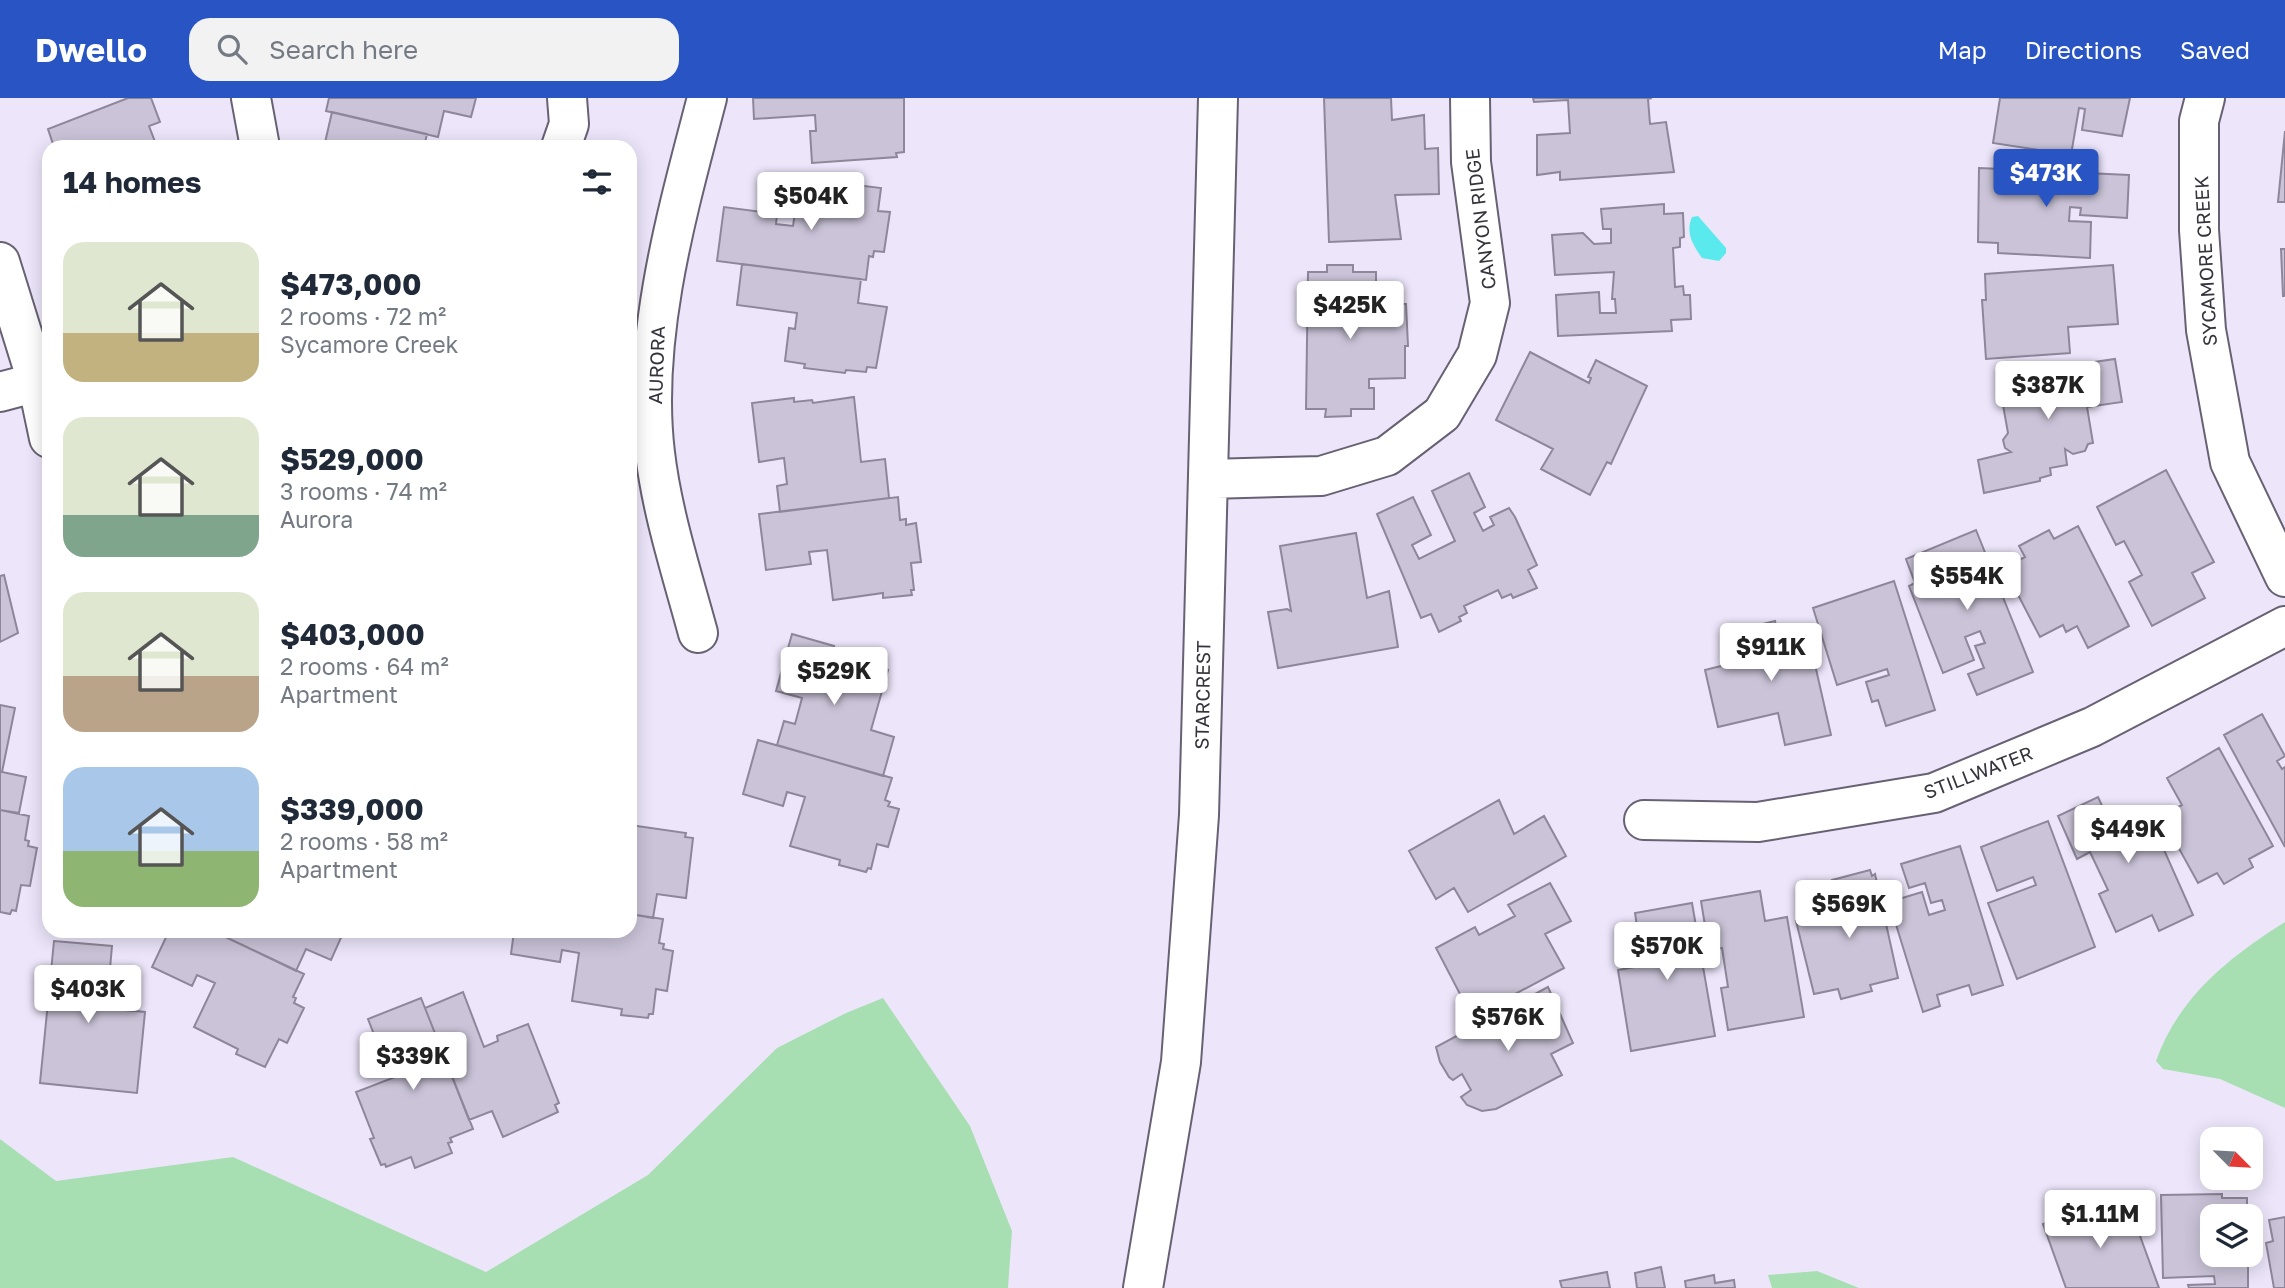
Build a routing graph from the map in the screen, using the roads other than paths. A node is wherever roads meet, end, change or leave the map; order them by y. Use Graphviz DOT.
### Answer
graph roads {
  1 [pos="251,98"];
  2 [pos="567,98"];
  3 [pos="707,98"];
  4 [pos="1218,98"];
  5 [pos="1469,98"];
  6 [pos="2205,98"];
  7 [pos="259,140"];
  8 [pos="563,140"];
  9 [pos="0,262"];
  10 [pos="42,377"];
  11 [pos="42,380"];
  12 [pos="0,392"];
  13 [pos="1208,480"];
  14 [pos="2285,578"];
  15 [pos="2285,626"];
  16 [pos="698,633"];
  17 [pos="1644,820"];
  18 [pos="1143,1288"];
  1 -- 7 [label="street"];
  2 -- 8 [label="street"];
  3 -- 16 [label="street, AURORA"];
  4 -- 13 [label="street, STARCREST"];
  5 -- 13 [label="street, CANYON RIDGE"];
  6 -- 14 [label="street, SYCAMORE CREEK"];
  9 -- 10 [label="street"];
  11 -- 12 [label="street"];
  13 -- 18 [label="street, STARCREST"];
  15 -- 17 [label="street, STILLWATER"];
}
